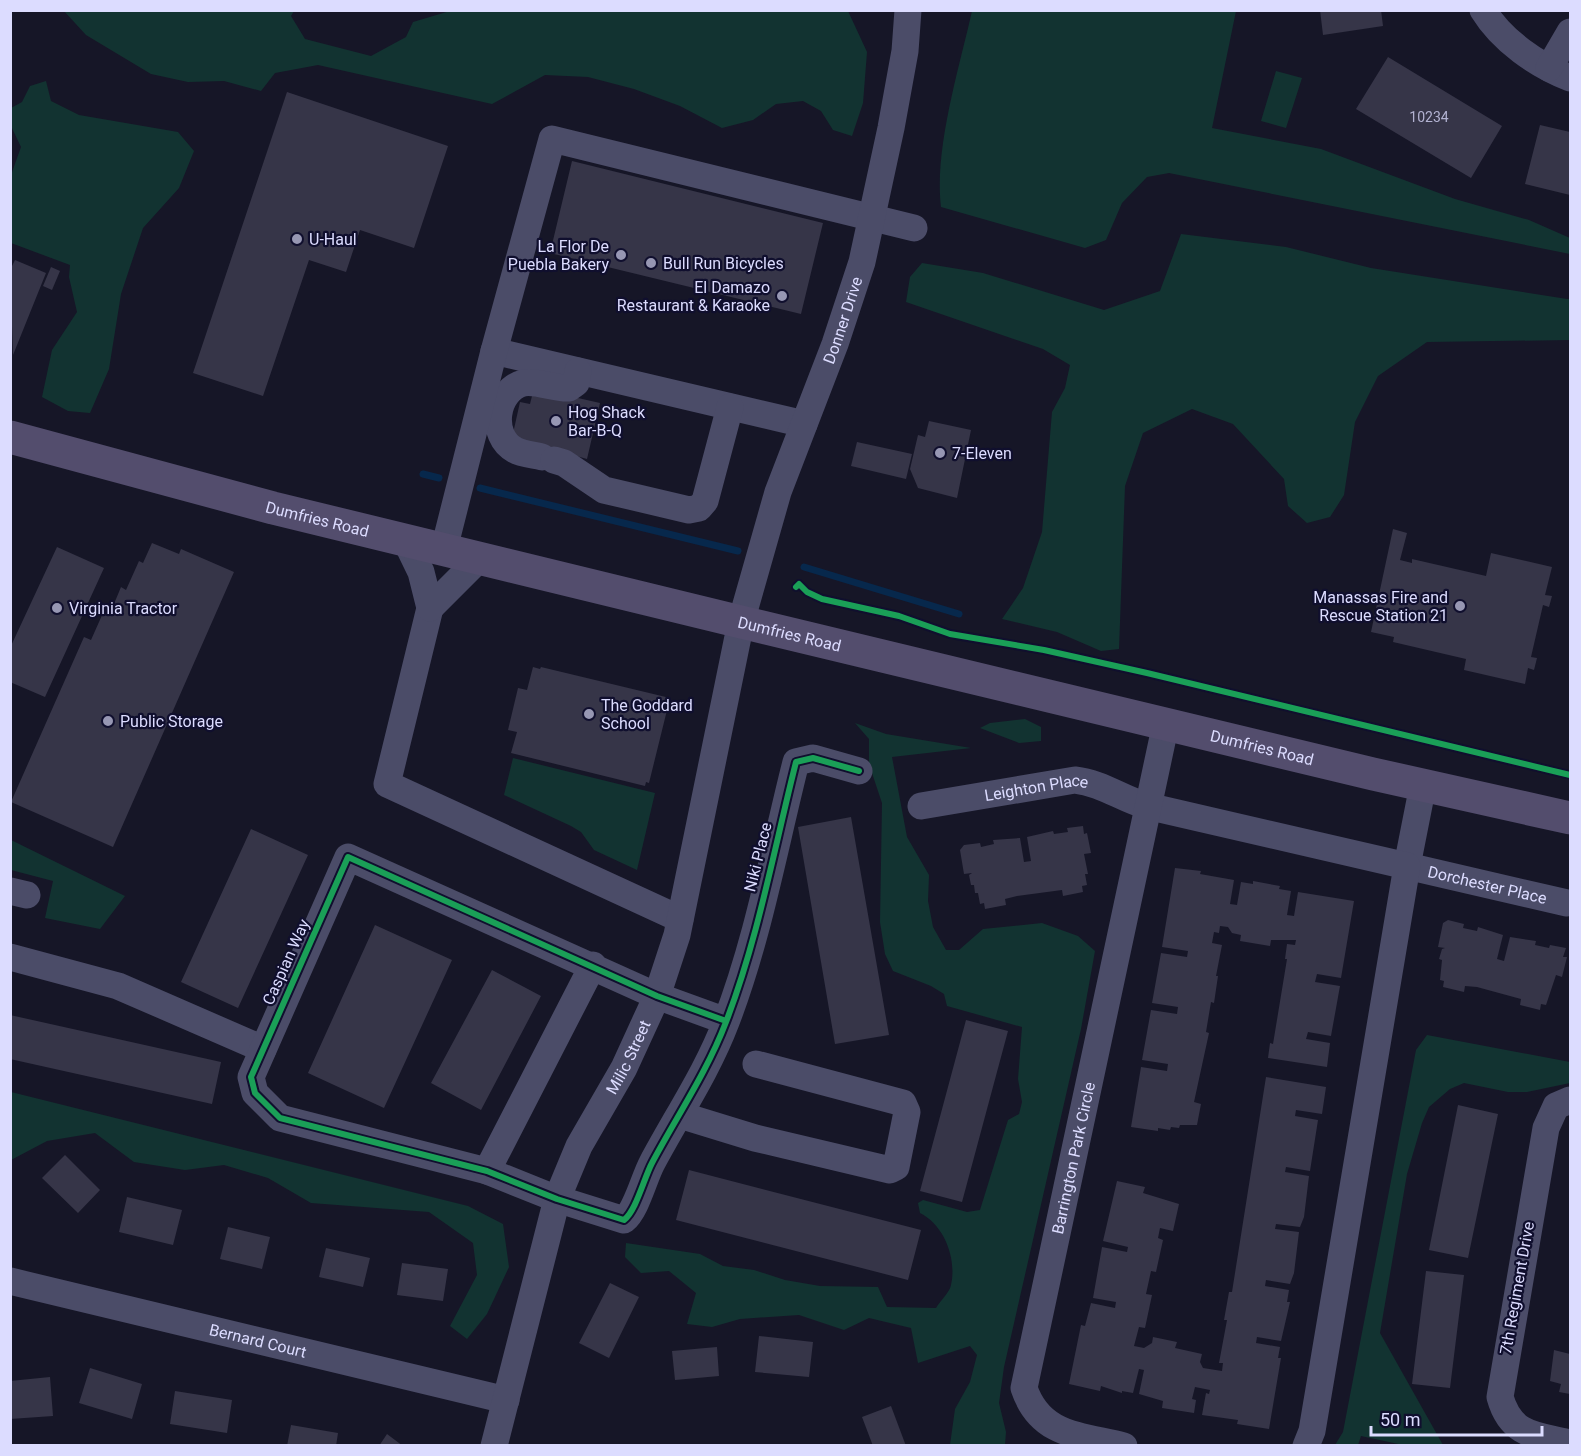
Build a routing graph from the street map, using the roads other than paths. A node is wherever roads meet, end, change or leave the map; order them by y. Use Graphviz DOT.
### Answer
graph roads {
  1 [pos="908,10"];
  2 [pos="1483,10"];
  3 [pos="1570,32"];
  4 [pos="1560,73"];
  5 [pos="872,217"];
  6 [pos="914,228"];
  7 [pos="494,351"];
  8 [pos="578,371"];
  9 [pos="730,406"];
  10 [pos="804,424"];
  11 [pos="10,437"];
  12 [pos="405,539"];
  13 [pos="444,549"];
  14 [pos="480,558"];
  15 [pos="430,608"];
  16 [pos="741,622"];
  17 [pos="1166,723"];
  18 [pos="859,771"];
  19 [pos="1423,785"];
  20 [pos="921,806"];
  21 [pos="1147,806"];
  22 [pos="1570,818"];
  23 [pos="1407,866"];
  24 [pos="1567,903"];
  25 [pos="680,919"];
  26 [pos="10,957"];
  27 [pos="593,965"];
  28 [pos="657,996"];
  29 [pos="726,1021"];
  30 [pos="263,1049"];
  31 [pos="756,1064"];
  32 [pos="1570,1100"];
  33 [pos="680,1115"];
  34 [pos="487,1171"];
  35 [pos="556,1199"];
  36 [pos="10,1281"];
  37 [pos="506,1400"];
  38 [pos="1060,1438"];
  39 [pos="1570,1443"];
  40 [pos="494,1446"];
  41 [pos="1124,1446"];
  42 [pos="1306,1446"];
  1 -- 5 [label="street, Donner Drive"];
  2 -- 4 [label="street"];
  3 -- 4 [label="street"];
  5 -- 6 [label="street"];
  5 -- 7 [label="street"];
  5 -- 10 [label="street, Donner Drive"];
  7 -- 8 [label="street"];
  7 -- 13 [label="street"];
  8 -- 9 [label="street"];
  8 -- 9 [label="street"];
  9 -- 10 [label="street"];
  10 -- 16 [label="street, Donner Drive"];
  11 -- 12 [label="main road, Dumfries Road"];
  12 -- 13 [label="main road, Dumfries Road"];
  12 -- 15 [label="street"];
  13 -- 14 [label="main road, Dumfries Road"];
  14 -- 15 [label="street"];
  14 -- 16 [label="main road, Dumfries Road"];
  15 -- 25 [label="street"];
  16 -- 17 [label="main road, Dumfries Road"];
  16 -- 25 [label="street, Milic Street"];
  17 -- 19 [label="main road, Dumfries Road"];
  17 -- 21 [label="street, Barrington Park Circle"];
  18 -- 29 [label="street, Niki Place"];
  19 -- 22 [label="main road, Dumfries Road"];
  19 -- 23 [label="street"];
  20 -- 21 [label="street, Leighton Place"];
  21 -- 23 [label="street"];
  21 -- 38 [label="street, Barrington Park Circle"];
  23 -- 24 [label="street, Dorchester Place"];
  23 -- 42 [label="street"];
  25 -- 28 [label="street, Milic Street"];
  26 -- 30 [label="street"];
  27 -- 28 [label="street, Caspian Way"];
  27 -- 30 [label="street, Caspian Way"];
  27 -- 34 [label="street"];
  28 -- 29 [label="street"];
  28 -- 35 [label="street, Milic Street"];
  29 -- 33 [label="street, Niki Place"];
  30 -- 34 [label="street, Caspian Way"];
  31 -- 33 [label="street"];
  32 -- 39 [label="street, 7th Regiment Drive"];
  33 -- 35 [label="street, Niki Place"];
  34 -- 35 [label="street, Caspian Way"];
  35 -- 37 [label="street, Milic Street"];
  36 -- 37 [label="street, Bernard Court"];
  37 -- 40 [label="street, Milic Street"];
  38 -- 41 [label="street, Barrington Park Circle"];
}
